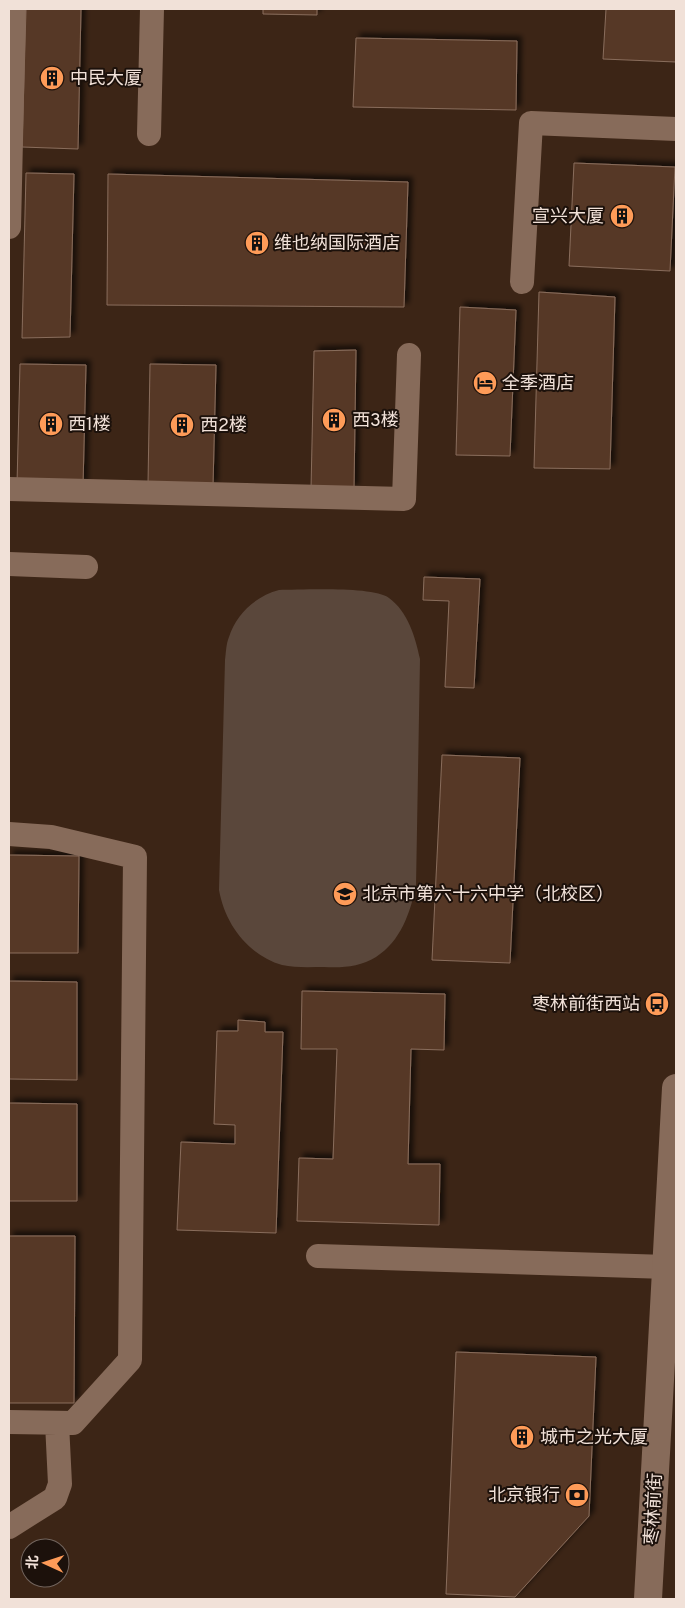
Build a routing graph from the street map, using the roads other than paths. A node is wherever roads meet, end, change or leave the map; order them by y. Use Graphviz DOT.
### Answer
graph roads {
  1 [pos="14,9"];
  2 [pos="152,9"];
  3 [pos="676,129"];
  4 [pos="149,134"];
  5 [pos="9,227"];
  6 [pos="522,282"];
  7 [pos="409,355"];
  8 [pos="9,489"];
  9 [pos="9,564"];
  10 [pos="86,567"];
  11 [pos="9,834"];
  12 [pos="676,1088"];
  13 [pos="318,1256"];
  14 [pos="667,1267"];
  15 [pos="9,1422"];
  16 [pos="57,1423"];
  17 [pos="9,1527"];
  18 [pos="648,1599"];
  1 -- 5 [label="street"];
  2 -- 4 [label="street"];
  3 -- 6 [label="street"];
  7 -- 8 [label="street"];
  9 -- 10 [label="street"];
  11 -- 16 [label="street"];
  12 -- 14 [label="main road, 枣林前街"];
  13 -- 14 [label="street"];
  14 -- 18 [label="main road, 枣林前街"];
  15 -- 16 [label="street"];
  16 -- 17 [label="street"];
}
